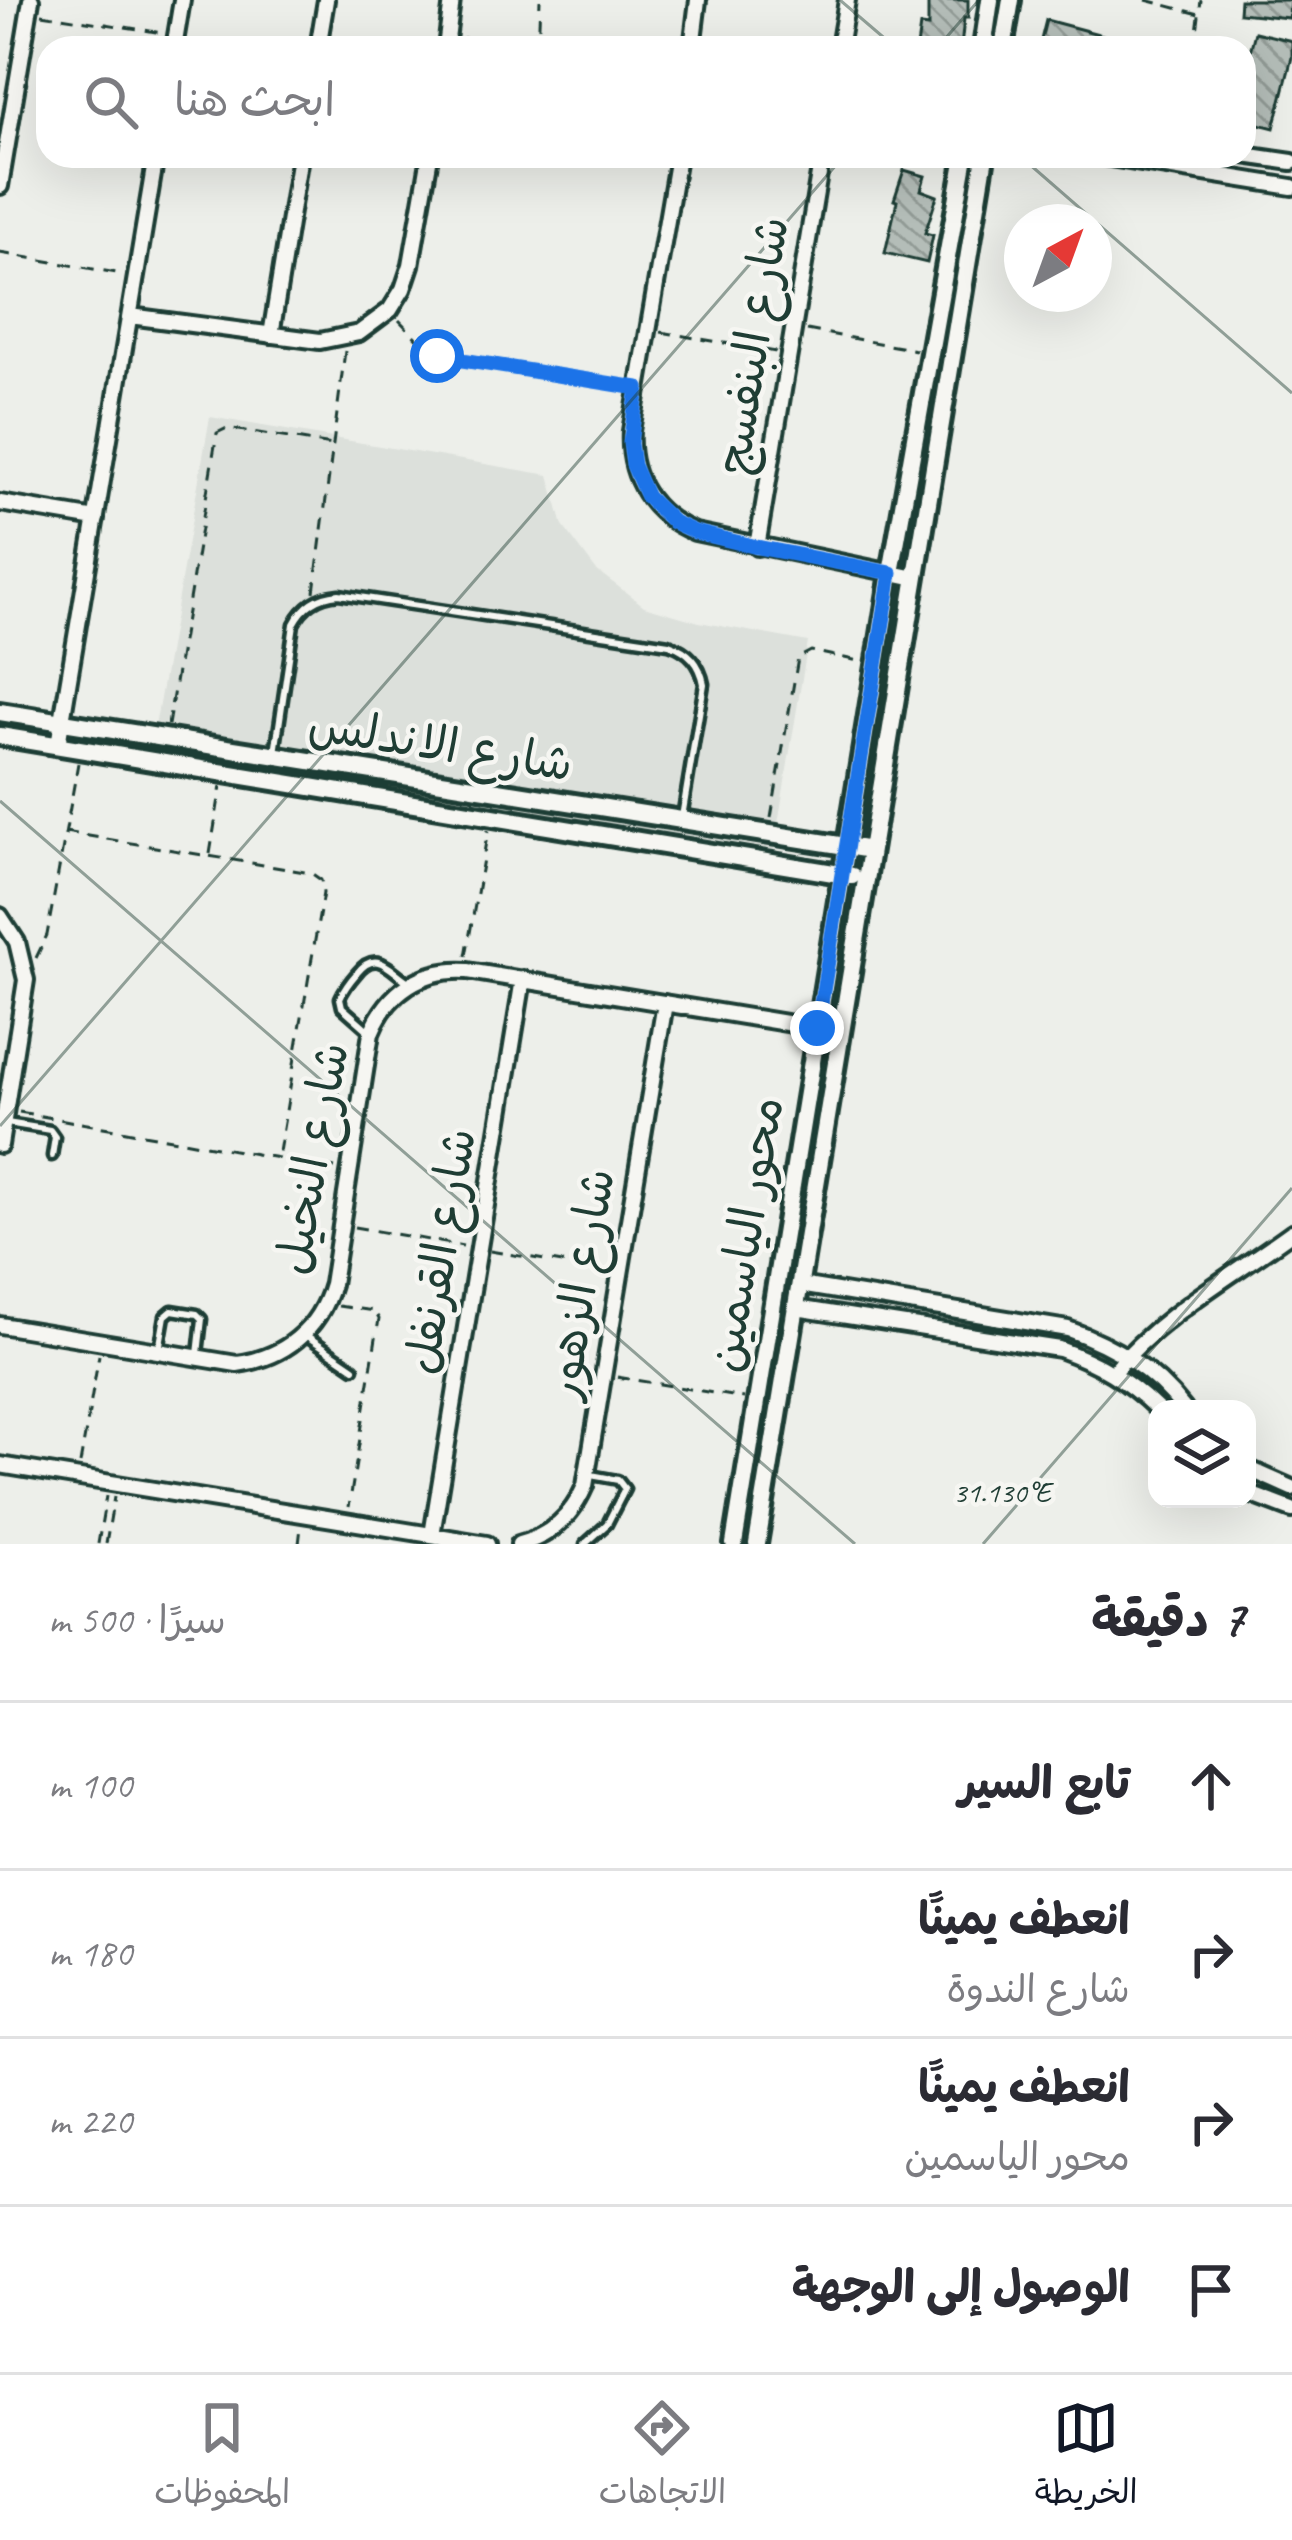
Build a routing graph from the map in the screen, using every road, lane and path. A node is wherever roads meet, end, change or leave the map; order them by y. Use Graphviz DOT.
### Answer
graph roads {
  1 [pos="182,0"];
  2 [pos="326,0"];
  3 [pos="452,0"];
  4 [pos="540,0"];
  5 [pos="698,0"];
  6 [pos="847,0"];
  7 [pos="990,0"];
  8 [pos="1011,0"];
  9 [pos="1146,0"];
  10 [pos="1201,0"];
  11 [pos="30,6"];
  12 [pos="1199,14"];
  13 [pos="155,36"];
  14 [pos="177,36"];
  15 [pos="320,36"];
  16 [pos="448,36"];
  17 [pos="536,36"];
  18 [pos="694,36"];
  19 [pos="841,36"];
  20 [pos="985,36"];
  21 [pos="1005,36"];
  22 [pos="1196,36"];
  23 [pos="1256,156"];
  24 [pos="1292,163"];
  25 [pos="154,168"];
  26 [pos="298,168"];
  27 [pos="428,168"];
  28 [pos="675,168"];
  29 [pos="820,168"];
  30 [pos="963,168"];
  31 [pos="983,168"];
  32 [pos="1172,168"];
  33 [pos="0,186"];
  34 [pos="1290,187"];
  35 [pos="0,253"];
  36 [pos="136,277"];
  37 [pos="389,310"];
  38 [pos="130,316"];
  39 [pos="794,328"];
  40 [pos="648,330"];
  41 [pos="271,335"];
  42 [pos="346,338"];
  43 [pos="929,352"];
  44 [pos="789,355"];
  45 [pos="638,388"];
  46 [pos="332,445"];
  47 [pos="0,503"];
  48 [pos="96,519"];
  49 [pos="757,547"];
  50 [pos="891,573"];
  51 [pos="916,578"];
  52 [pos="312,602"];
  53 [pos="877,664"];
  54 [pos="0,712"];
  55 [pos="62,722"];
  56 [pos="0,736"];
  57 [pos="165,739"];
  58 [pos="58,745"];
  59 [pos="81,749"];
  60 [pos="275,756"];
  61 [pos="223,772"];
  62 [pos="490,816"];
  63 [pos="681,820"];
  64 [pos="65,832"];
  65 [pos="769,834"];
  66 [pos="846,847"];
  67 [pos="871,850"];
  68 [pos="209,856"];
  69 [pos="842,874"];
  70 [pos="867,878"];
  71 [pos="0,916"];
  72 [pos="25,970"];
  73 [pos="464,970"];
  74 [pos="523,979"];
  75 [pos="410,983"];
  76 [pos="665,1003"];
  77 [pos="817,1028"];
  78 [pos="842,1032"];
  79 [pos="371,1033"];
  80 [pos="5,1116"];
  81 [pos="0,1145"];
  82 [pos="52,1156"];
  83 [pos="278,1158"];
  84 [pos="349,1171"];
  85 [pos="1292,1232"];
  86 [pos="800,1285"];
  87 [pos="325,1304"];
  88 [pos="796,1307"];
  89 [pos="0,1325"];
  90 [pos="304,1334"];
  91 [pos="101,1342"];
  92 [pos="159,1351"];
  93 [pos="1127,1355"];
  94 [pos="198,1358"];
  95 [pos="354,1368"];
  96 [pos="1113,1372"];
  97 [pos="604,1375"];
  98 [pos="1176,1400"];
  99 [pos="757,1401"];
  100 [pos="1148,1401"];
  101 [pos="0,1465"];
  102 [pos="1256,1473"];
  103 [pos="588,1474"];
  104 [pos="78,1478"];
  105 [pos="112,1483"];
  106 [pos="1292,1488"];
  107 [pos="1256,1496"];
  108 [pos="1292,1510"];
  109 [pos="346,1521"];
  110 [pos="432,1535"];
  111 [pos="553,1538"];
  112 [pos="98,1544"];
  113 [pos="106,1544"];
  114 [pos="488,1544"];
  115 [pos="519,1544"];
  116 [pos="585,1544"];
  117 [pos="734,1544"];
  118 [pos="757,1544"];
  1 -- 14 [label="street"];
  2 -- 15 [label="street"];
  3 -- 16 [label="street"];
  4 -- 17 [label="path"];
  5 -- 18 [label="street"];
  6 -- 19 [label="street"];
  7 -- 20 [label="street"];
  8 -- 21 [label="street"];
  9 -- 12 [label="path"];
  10 -- 12 [label="path"];
  11 -- 13 [label="path"];
  11 -- 33 [label="street"];
  12 -- 22 [label="path"];
  23 -- 24 [label="street"];
  24 -- 34 [label="street"];
  25 -- 36 [label="street"];
  26 -- 41 [label="street"];
  27 -- 37 [label="street"];
  28 -- 40 [label="street"];
  29 -- 39 [label="street, شارع البنفسج"];
  30 -- 43 [label="street, محور الياسمين"];
  31 -- 51 [label="street, محور الياسمين"];
  32 -- 34 [label="street"];
  35 -- 36 [label="path"];
  36 -- 38 [label="street"];
  37 -- 42 [label="street"];
  37 -- 45 [label="path"];
  38 -- 41 [label="street"];
  38 -- 48 [label="street"];
  39 -- 43 [label="path"];
  39 -- 44 [label="street, شارع البنفسج"];
  40 -- 44 [label="path"];
  40 -- 45 [label="street"];
  41 -- 42 [label="street"];
  42 -- 46 [label="path"];
  43 -- 50 [label="street, محور الياسمين"];
  44 -- 49 [label="street, شارع البنفسج"];
  45 -- 49 [label="street"];
  46 -- 52 [label="path"];
  46 -- 57 [label="path"];
  47 -- 48 [label="street"];
  48 -- 55 [label="street"];
  49 -- 50 [label="street"];
  50 -- 51 [label="street"];
  50 -- 53 [label="street, محور الياسمين"];
  51 -- 67 [label="street, محور الياسمين"];
  52 -- 60 [label="lane"];
  52 -- 63 [label="lane"];
  53 -- 65 [label="path"];
  53 -- 66 [label="street, محور الياسمين"];
  54 -- 55 [label="street, شارع الاندلس"];
  55 -- 57 [label="street, شارع الاندلس"];
  55 -- 58 [label="street"];
  56 -- 58 [label="street, شارع الاندلس"];
  57 -- 60 [label="street, شارع الاندلس"];
  58 -- 59 [label="street, شارع الاندلس"];
  59 -- 61 [label="street, شارع الاندلس"];
  59 -- 64 [label="path"];
  60 -- 63 [label="street, شارع الاندلس"];
  61 -- 62 [label="street, شارع الاندلس"];
  61 -- 68 [label="path"];
  62 -- 69 [label="street, شارع الاندلس"];
  62 -- 73 [label="path"];
  63 -- 65 [label="street, شارع الاندلس"];
  64 -- 68 [label="path"];
  64 -- 72 [label="path"];
  65 -- 66 [label="street, شارع الاندلس"];
  66 -- 67 [label="street, شارع الاندلس"];
  66 -- 69 [label="street, محور الياسمين"];
  67 -- 70 [label="street, محور الياسمين"];
  68 -- 83 [label="path"];
  69 -- 70 [label="street, شارع الاندلس"];
  69 -- 77 [label="street, محور الياسمين"];
  70 -- 78 [label="street, محور الياسمين"];
  71 -- 72 [label="street"];
  72 -- 80 [label="street"];
  73 -- 74 [label="street"];
  73 -- 75 [label="street"];
  74 -- 76 [label="street"];
  74 -- 110 [label="street, شارع القرنفل"];
  75 -- 79 [label="street, شارع النخيل"];
  75 -- 79 [label="lane"];
  76 -- 77 [label="street"];
  76 -- 97 [label="street, شارع الزهور"];
  77 -- 78 [label="street"];
  77 -- 99 [label="street, محور الياسمين"];
  78 -- 86 [label="street, محور الياسمين"];
  79 -- 84 [label="street, شارع النخيل"];
  80 -- 81 [label="street"];
  80 -- 82 [label="lane"];
  80 -- 83 [label="path"];
  83 -- 84 [label="path"];
  84 -- 87 [label="street, شارع النخيل"];
  85 -- 93 [label="street"];
  86 -- 88 [label="street, محور الياسمين"];
  86 -- 93 [label="street"];
  87 -- 90 [label="street, شارع النخيل"];
  87 -- 109 [label="path"];
  88 -- 96 [label="street"];
  88 -- 118 [label="street, محور الياسمين"];
  89 -- 91 [label="street, شارع النخيل"];
  90 -- 94 [label="street, شارع النخيل"];
  90 -- 95 [label="lane"];
  91 -- 92 [label="street, شارع النخيل"];
  91 -- 104 [label="path"];
  92 -- 94 [label="street, شارع النخيل"];
  92 -- 94 [label="lane"];
  93 -- 96 [label="street"];
  93 -- 98 [label="street"];
  96 -- 100 [label="street"];
  97 -- 99 [label="path"];
  97 -- 103 [label="street, شارع الزهور"];
  99 -- 117 [label="street, محور الياسمين"];
  101 -- 104 [label="street"];
  102 -- 106 [label="street"];
  103 -- 111 [label="street, شارع الزهور"];
  103 -- 116 [label="lane"];
  104 -- 105 [label="street"];
  105 -- 109 [label="street"];
  105 -- 112 [label="path"];
  105 -- 113 [label="path"];
  107 -- 108 [label="street"];
  109 -- 110 [label="street"];
  110 -- 114 [label="street"];
  111 -- 115 [label="street, شارع الزهور"];
}
